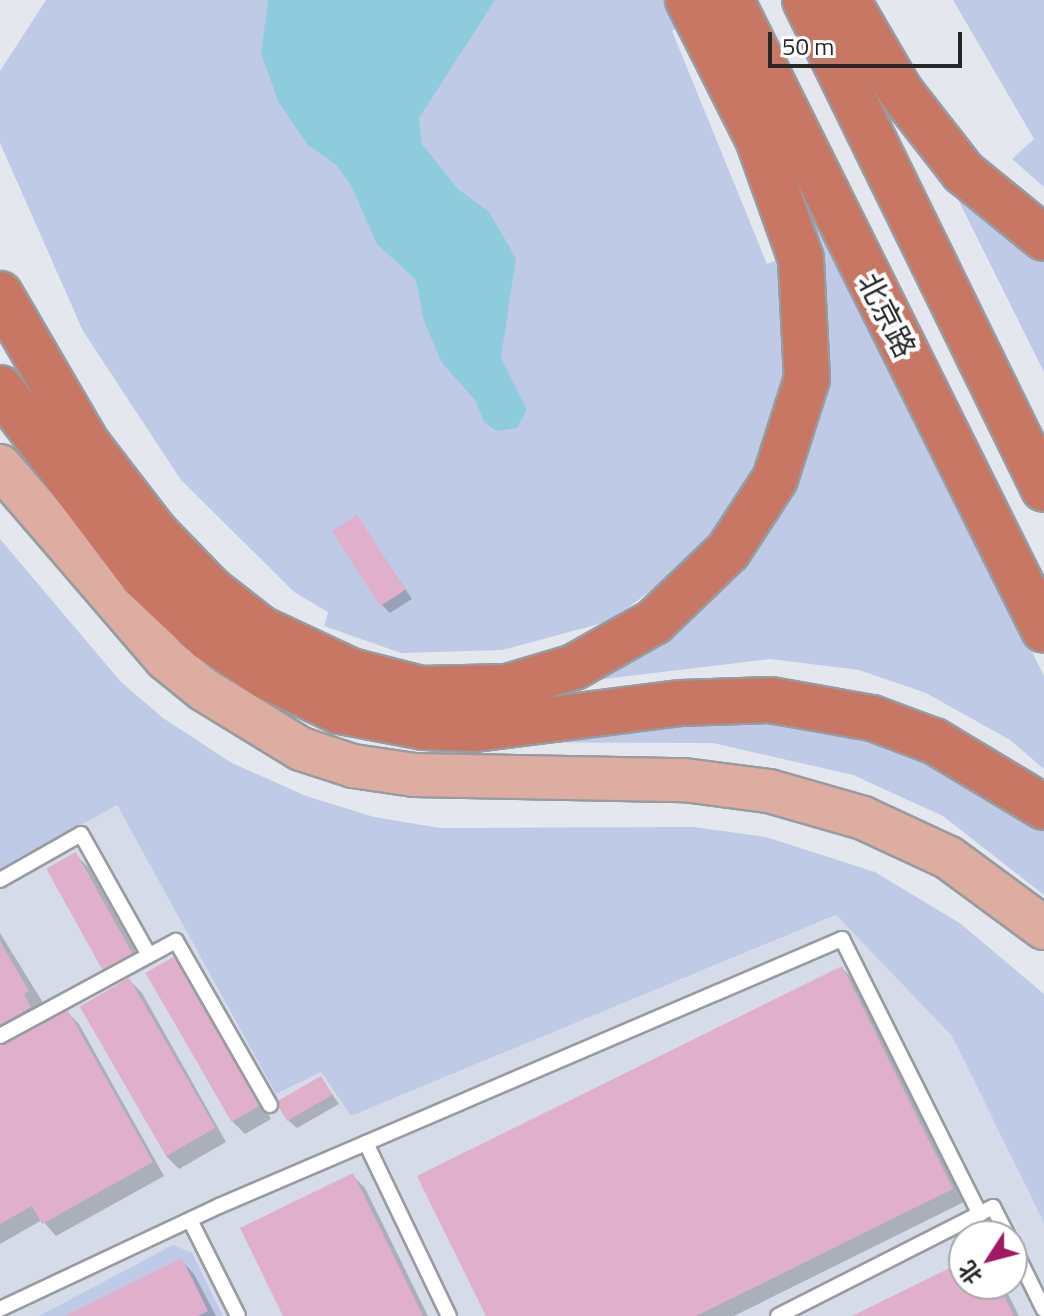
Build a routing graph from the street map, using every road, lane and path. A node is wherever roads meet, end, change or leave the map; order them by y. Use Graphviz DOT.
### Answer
graph roads {
  1 [pos="805,0"];
  2 [pos="846,0"];
  3 [pos="714,17"];
  4 [pos="868,131"];
  5 [pos="1044,238"];
  6 [pos="0,294"];
  7 [pos="0,388"];
  8 [pos="0,466"];
  9 [pos="1044,489"];
  10 [pos="1044,630"];
  11 [pos="1044,807"];
  12 [pos="0,880"];
  13 [pos="1044,928"];
  14 [pos="149,955"];
  15 [pos="0,1036"];
  16 [pos="270,1105"];
  17 [pos="366,1143"];
  18 [pos="980,1214"];
  19 [pos="190,1220"];
  20 [pos="1000,1220"];
  21 [pos="1028,1278"];
  22 [pos="0,1309"];
  23 [pos="1044,1310"];
  24 [pos="238,1316"];
  25 [pos="449,1316"];
  26 [pos="778,1316"];
  1 -- 4 [label="highway"];
  2 -- 4 [label="highway"];
  2 -- 5 [label="highway"];
  3 -- 6 [label="highway"];
  3 -- 10 [label="highway, 北京路"];
  4 -- 9 [label="highway"];
  7 -- 11 [label="highway"];
  8 -- 13 [label="main road"];
  12 -- 14 [label="lane"];
  14 -- 15 [label="lane"];
  14 -- 16 [label="lane"];
  17 -- 18 [label="lane"];
  17 -- 19 [label="lane"];
  17 -- 25 [label="lane"];
  18 -- 20 [label="lane"];
  18 -- 26 [label="lane"];
  19 -- 22 [label="lane"];
  19 -- 24 [label="lane"];
  21 -- 23 [label="lane"];
}
